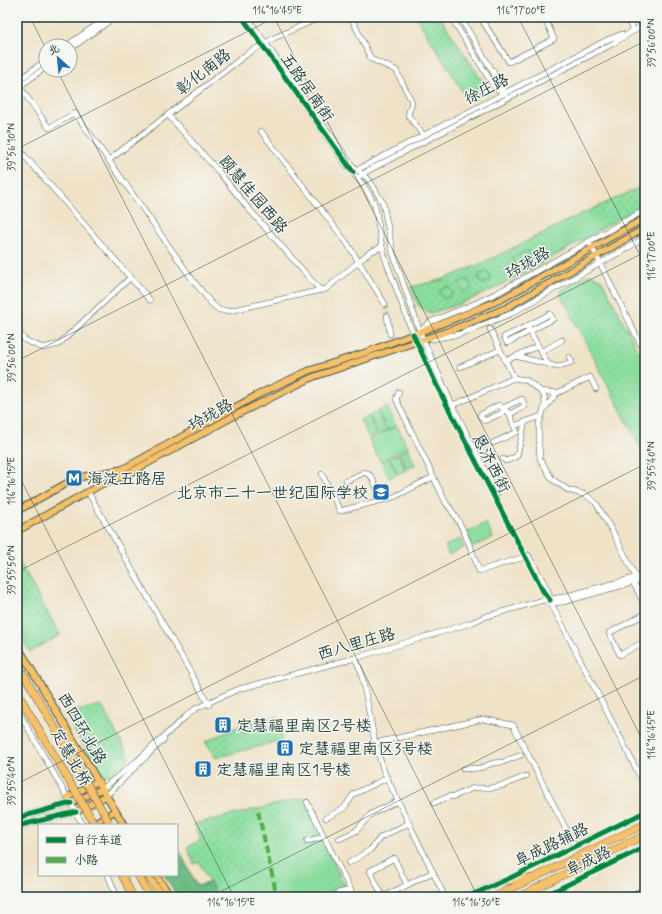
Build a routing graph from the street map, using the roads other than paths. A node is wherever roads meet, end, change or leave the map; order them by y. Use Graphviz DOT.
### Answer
graph roads {
  1 [pos="108,17"];
  2 [pos="115,17"];
  3 [pos="242,17"];
  4 [pos="247,17"];
  5 [pos="321,17"];
  6 [pos="351,17"];
  7 [pos="451,17"];
  8 [pos="460,17"];
  9 [pos="480,17"];
  10 [pos="541,17"];
  11 [pos="626,17"];
  12 [pos="645,24"];
  13 [pos="633,30"];
  14 [pos="78,38"];
  15 [pos="265,42"];
  16 [pos="78,44"];
  17 [pos="38,66"];
  18 [pos="38,72"];
  19 [pos="18,84"];
  20 [pos="506,96"];
  21 [pos="168,115"];
  22 [pos="261,131"];
  23 [pos="423,135"];
  24 [pos="17,147"];
  25 [pos="109,160"];
  26 [pos="355,171"];
  27 [pos="363,174"];
  28 [pos="357,178"];
  29 [pos="645,210"];
  30 [pos="645,218"];
  31 [pos="645,228"];
  32 [pos="645,238"];
  33 [pos="589,242"];
  34 [pos="382,247"];
  35 [pos="592,248"];
  36 [pos="596,256"];
  37 [pos="358,262"];
  38 [pos="600,263"];
  39 [pos="131,277"];
  40 [pos="320,290"];
  41 [pos="150,300"];
  42 [pos="385,304"];
  43 [pos="388,316"];
  44 [pos="528,328"];
  45 [pos="490,329"];
  46 [pos="17,330"];
  47 [pos="420,332"];
  48 [pos="390,334"];
  49 [pos="413,334"];
  50 [pos="423,340"];
  51 [pos="562,340"];
  52 [pos="416,342"];
  53 [pos="538,346"];
  54 [pos="500,350"];
  55 [pos="541,352"];
  56 [pos="645,352"];
  57 [pos="515,356"];
  58 [pos="569,357"];
  59 [pos="506,361"];
  60 [pos="548,364"];
  61 [pos="460,367"];
  62 [pos="514,378"];
  63 [pos="596,389"];
  64 [pos="540,391"];
  65 [pos="399,392"];
  66 [pos="557,393"];
  67 [pos="452,405"];
  68 [pos="542,413"];
  69 [pos="510,414"];
  70 [pos="525,422"];
  71 [pos="514,426"];
  72 [pos="493,443"];
  73 [pos="503,459"];
  74 [pos="322,474"];
  75 [pos="434,477"];
  76 [pos="346,482"];
  77 [pos="88,492"];
  78 [pos="383,500"];
  79 [pos="17,511"];
  80 [pos="17,531"];
  81 [pos="527,556"];
  82 [pos="645,575"];
  83 [pos="645,579"];
  84 [pos="634,580"];
  85 [pos="550,601"];
  86 [pos="645,605"];
  87 [pos="645,614"];
  88 [pos="645,641"];
  89 [pos="17,645"];
  90 [pos="356,659"];
  91 [pos="17,663"];
  92 [pos="17,692"];
  93 [pos="36,697"];
  94 [pos="208,704"];
  95 [pos="17,709"];
  96 [pos="375,743"];
  97 [pos="521,755"];
  98 [pos="463,769"];
  99 [pos="526,776"];
  100 [pos="387,778"];
  101 [pos="98,781"];
  102 [pos="645,786"];
  103 [pos="104,792"];
  104 [pos="68,797"];
  105 [pos="398,801"];
  106 [pos="307,802"];
  107 [pos="71,803"];
  108 [pos="434,803"];
  109 [pos="115,811"];
  110 [pos="76,812"];
  111 [pos="645,812"];
  112 [pos="17,818"];
  113 [pos="326,818"];
  114 [pos="409,823"];
  115 [pos="83,824"];
  116 [pos="92,824"];
  117 [pos="94,824"];
  118 [pos="110,824"];
  119 [pos="123,824"];
  120 [pos="645,824"];
  121 [pos="17,826"];
  122 [pos="645,835"];
  123 [pos="324,837"];
  124 [pos="339,840"];
  125 [pos="307,841"];
  126 [pos="575,847"];
  127 [pos="349,863"];
  128 [pos="433,872"];
  129 [pos="108,876"];
  130 [pos="121,876"];
  131 [pos="122,876"];
  132 [pos="139,876"];
  133 [pos="148,876"];
  134 [pos="157,876"];
  135 [pos="537,877"];
  136 [pos="501,882"];
  137 [pos="407,885"];
  138 [pos="542,885"];
  139 [pos="350,890"];
  140 [pos="645,890"];
  141 [pos="639,895"];
  142 [pos="117,897"];
  143 [pos="128,897"];
  144 [pos="133,897"];
  145 [pos="150,897"];
  146 [pos="163,897"];
  147 [pos="171,897"];
  148 [pos="332,897"];
  149 [pos="354,897"];
  150 [pos="383,897"];
  151 [pos="446,897"];
  152 [pos="467,897"];
  153 [pos="494,897"];
  154 [pos="518,897"];
  155 [pos="529,897"];
  156 [pos="628,897"];
  1 -- 14 [label="street"];
  2 -- 16 [label="street"];
  3 -- 26 [label="street, 五路居南街"];
  4 -- 15 [label="street, 五路居南街"];
  5 -- 15 [label="street, 彰化南路"];
  6 -- 23 [label="street"];
  7 -- 20 [label="street"];
  8 -- 20 [label="street"];
  9 -- 10 [label="street"];
  11 -- 13 [label="street"];
  12 -- 13 [label="street, 徐庄路"];
  13 -- 20 [label="street, 徐庄路"];
  15 -- 25 [label="street, 彰化南路"];
  15 -- 26 [label="street, 五路居南街"];
  17 -- 19 [label="street"];
  18 -- 19 [label="street"];
  19 -- 25 [label="street"];
  20 -- 23 [label="street, 徐庄路"];
  20 -- 27 [label="street, 徐庄路"];
  21 -- 40 [label="street, 颐慧佳园西路"];
  22 -- 37 [label="street"];
  23 -- 26 [label="street, 徐庄路"];
  24 -- 39 [label="street"];
  25 -- 40 [label="street"];
  26 -- 27 [label="street, 五路居南街"];
  26 -- 28 [label="street, 五路居南街"];
  27 -- 28 [label="street, 徐庄路"];
  27 -- 47 [label="street, 五路居南街"];
  28 -- 34 [label="street, 五路居南街"];
  29 -- 33 [label="street, 玲珑路"];
  30 -- 35 [label="main road, 玲珑路"];
  31 -- 36 [label="main road, 玲珑路"];
  32 -- 38 [label="street, 玲珑路"];
  33 -- 35 [label="street"];
  33 -- 47 [label="street, 玲珑路"];
  34 -- 37 [label="street"];
  34 -- 49 [label="street, 五路居南街"];
  35 -- 36 [label="street"];
  35 -- 47 [label="main road, 玲珑路"];
  36 -- 38 [label="street"];
  36 -- 50 [label="main road, 玲珑路"];
  37 -- 40 [label="street"];
  37 -- 42 [label="street"];
  38 -- 50 [label="street, 玲珑路"];
  38 -- 56 [label="street"];
  39 -- 41 [label="street"];
  39 -- 46 [label="street"];
  43 -- 48 [label="street"];
  44 -- 53 [label="street"];
  45 -- 54 [label="street"];
  47 -- 49 [label="main road, 玲珑路"];
  47 -- 50 [label="street, 恩济西街"];
  49 -- 52 [label="street, 恩济西街"];
  49 -- 79 [label="main road, 玲珑路"];
  50 -- 52 [label="main road, 玲珑路"];
  50 -- 67 [label="street, 恩济西街"];
  51 -- 55 [label="street"];
  52 -- 77 [label="main road, 玲珑路"];
  52 -- 81 [label="street, 恩济西街"];
  53 -- 55 [label="street"];
  53 -- 57 [label="street"];
  54 -- 59 [label="street"];
  54 -- 61 [label="street"];
  55 -- 60 [label="street"];
  57 -- 59 [label="street"];
  57 -- 60 [label="street"];
  58 -- 60 [label="street"];
  59 -- 62 [label="street"];
  62 -- 64 [label="street"];
  62 -- 67 [label="street"];
  63 -- 66 [label="street"];
  64 -- 66 [label="street"];
  64 -- 68 [label="street"];
  65 -- 75 [label="street"];
  66 -- 68 [label="street"];
  67 -- 81 [label="street, 恩济西街"];
  68 -- 70 [label="street"];
  68 -- 84 [label="street"];
  69 -- 69 [label="street"];
  69 -- 71 [label="street"];
  70 -- 71 [label="street"];
  70 -- 73 [label="street"];
  71 -- 72 [label="street"];
  74 -- 78 [label="street"];
  75 -- 78 [label="street"];
  75 -- 81 [label="street"];
  76 -- 78 [label="street"];
  77 -- 80 [label="main road, 玲珑路"];
  77 -- 94 [label="street"];
  81 -- 85 [label="street, 恩济西街"];
  82 -- 84 [label="street, 西八里庄路"];
  83 -- 84 [label="street, 西八里庄路"];
  84 -- 85 [label="street, 西八里庄路"];
  84 -- 86 [label="street"];
  85 -- 90 [label="street, 西八里庄路"];
  85 -- 102 [label="street, 恩济西街"];
  87 -- 88 [label="street"];
  89 -- 101 [label="main road, 西四环北路"];
  90 -- 94 [label="street, 西八里庄路"];
  90 -- 96 [label="street"];
  91 -- 93 [label="highway, 西四环北路"];
  92 -- 117 [label="highway, 定慧北桥, bridge"];
  93 -- 118 [label="highway, 定慧北桥, bridge"];
  94 -- 103 [label="street, 西八里庄路"];
  95 -- 104 [label="street"];
  96 -- 100 [label="street"];
  96 -- 126 [label="street"];
  97 -- 98 [label="street"];
  99 -- 108 [label="street"];
  100 -- 105 [label="street"];
  100 -- 113 [label="street"];
  101 -- 103 [label="main road, 西四环北路"];
  101 -- 104 [label="main road"];
  103 -- 107 [label="main road"];
  103 -- 109 [label="main road, 西四环北路"];
  103 -- 110 [label="main road"];
  104 -- 107 [label="street"];
  105 -- 114 [label="street"];
  105 -- 124 [label="street"];
  106 -- 123 [label="street"];
  107 -- 110 [label="street"];
  107 -- 112 [label="main road"];
  109 -- 116 [label="main road"];
  109 -- 119 [label="main road, 西四环北路"];
  110 -- 115 [label="street"];
  110 -- 121 [label="main road"];
  111 -- 126 [label="street, 阜成路辅路"];
  114 -- 127 [label="street"];
  114 -- 128 [label="street"];
  120 -- 135 [label="highway, 阜成路"];
  122 -- 138 [label="highway, 阜成路"];
  123 -- 125 [label="street"];
  123 -- 139 [label="street"];
  126 -- 136 [label="street, 阜成路辅路"];
  128 -- 137 [label="street"];
  128 -- 151 [label="street"];
  129 -- 142 [label="street"];
  130 -- 143 [label="highway"];
  131 -- 144 [label="highway"];
  132 -- 145 [label="highway"];
  133 -- 146 [label="highway"];
  134 -- 147 [label="main road"];
  135 -- 136 [label="highway"];
  135 -- 153 [label="highway, 阜成路"];
  136 -- 152 [label="main road, 阜成路辅路"];
  137 -- 150 [label="street"];
  137 -- 150 [label="street"];
  138 -- 154 [label="highway, 阜成路"];
  138 -- 155 [label="highway"];
  139 -- 148 [label="street"];
  139 -- 149 [label="street"];
  140 -- 141 [label="street"];
  141 -- 156 [label="street"];
}
